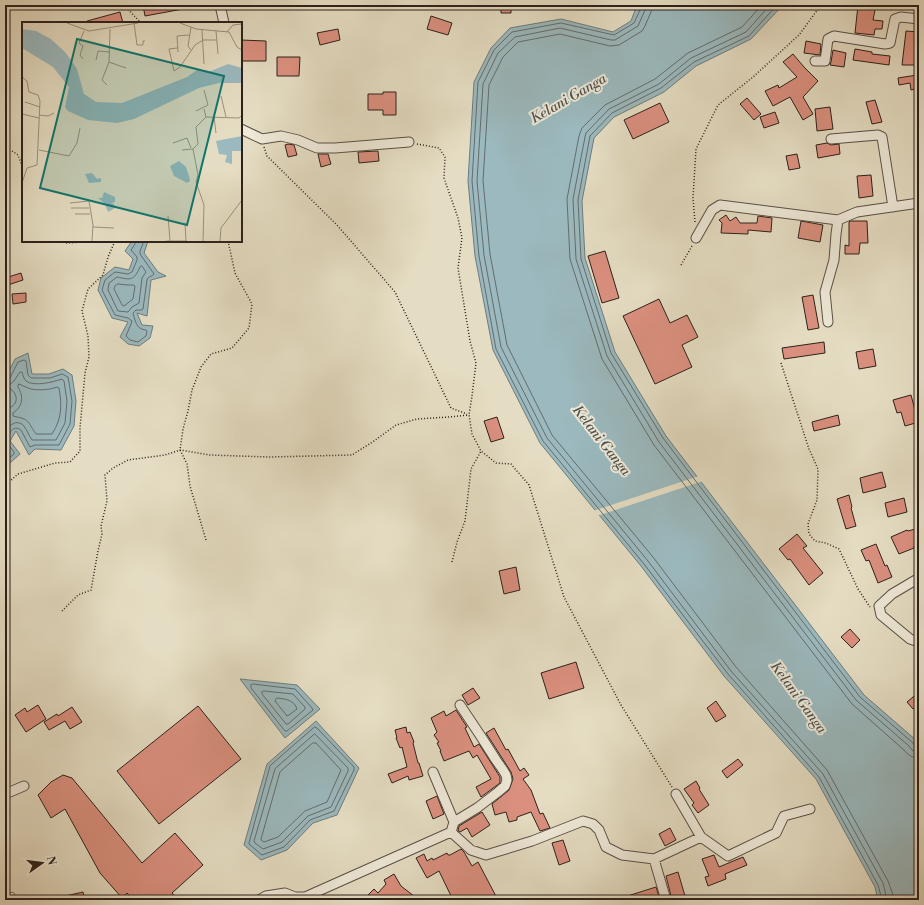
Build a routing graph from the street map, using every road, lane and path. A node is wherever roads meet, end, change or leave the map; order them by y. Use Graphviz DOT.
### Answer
graph roads {
  1 [pos="124,5"];
  2 [pos="220,5"];
  3 [pos="821,5"];
  4 [pos="919,19"];
  5 [pos="140,22"];
  6 [pos="224,22"];
  7 [pos="815,61"];
  8 [pos="242,129"];
  9 [pos="262,139"];
  10 [pos="831,139"];
  11 [pos="409,142"];
  12 [pos="12,151"];
  13 [pos="22,165"];
  14 [pos="919,203"];
  15 [pos="893,207"];
  16 [pos="838,220"];
  17 [pos="695,223"];
  18 [pos="696,238"];
  19 [pos="65,242"];
  20 [pos="82,242"];
  21 [pos="115,242"];
  22 [pos="228,242"];
  23 [pos="681,265"];
  24 [pos="828,322"];
  25 [pos="781,363"];
  26 [pos="469,415"];
  27 [pos="180,450"];
  28 [pos="481,451"];
  29 [pos="9,482"];
  30 [pos="206,540"];
  31 [pos="452,562"];
  32 [pos="919,578"];
  33 [pos="62,611"];
  34 [pos="881,615"];
  35 [pos="919,642"];
  36 [pos="460,705"];
  37 [pos="433,772"];
  38 [pos="24,786"];
  39 [pos="5,794"];
  40 [pos="676,794"];
  41 [pos="810,809"];
  42 [pos="454,822"];
  43 [pos="451,832"];
  44 [pos="702,837"];
  45 [pos="654,860"];
  46 [pos="12,895"];
  47 [pos="5,898"];
  48 [pos="259,900"];
  49 [pos="666,900"];
  1 -- 5 [label="path"];
  2 -- 6 [label="street"];
  3 -- 17 [label="path"];
  4 -- 7 [label="street"];
  8 -- 9 [label="street"];
  9 -- 11 [label="street"];
  9 -- 26 [label="path"];
  10 -- 15 [label="street"];
  11 -- 26 [label="path"];
  12 -- 13 [label="path"];
  14 -- 15 [label="street"];
  15 -- 16 [label="street"];
  16 -- 18 [label="street"];
  16 -- 24 [label="street"];
  18 -- 23 [label="path"];
  19 -- 20 [label="path"];
  21 -- 29 [label="path"];
  22 -- 27 [label="path"];
  25 -- 34 [label="path"];
  26 -- 27 [label="path"];
  26 -- 28 [label="path"];
  27 -- 30 [label="path"];
  27 -- 33 [label="path"];
  28 -- 31 [label="path"];
  28 -- 40 [label="path"];
  32 -- 34 [label="street"];
  34 -- 35 [label="street"];
  36 -- 42 [label="street"];
  37 -- 42 [label="street"];
  38 -- 39 [label="street"];
  40 -- 44 [label="street"];
  41 -- 44 [label="street"];
  42 -- 43 [label="street"];
  43 -- 45 [label="street"];
  43 -- 48 [label="street"];
  44 -- 45 [label="street"];
  45 -- 49 [label="street"];
  46 -- 47 [label="lane"];
}
